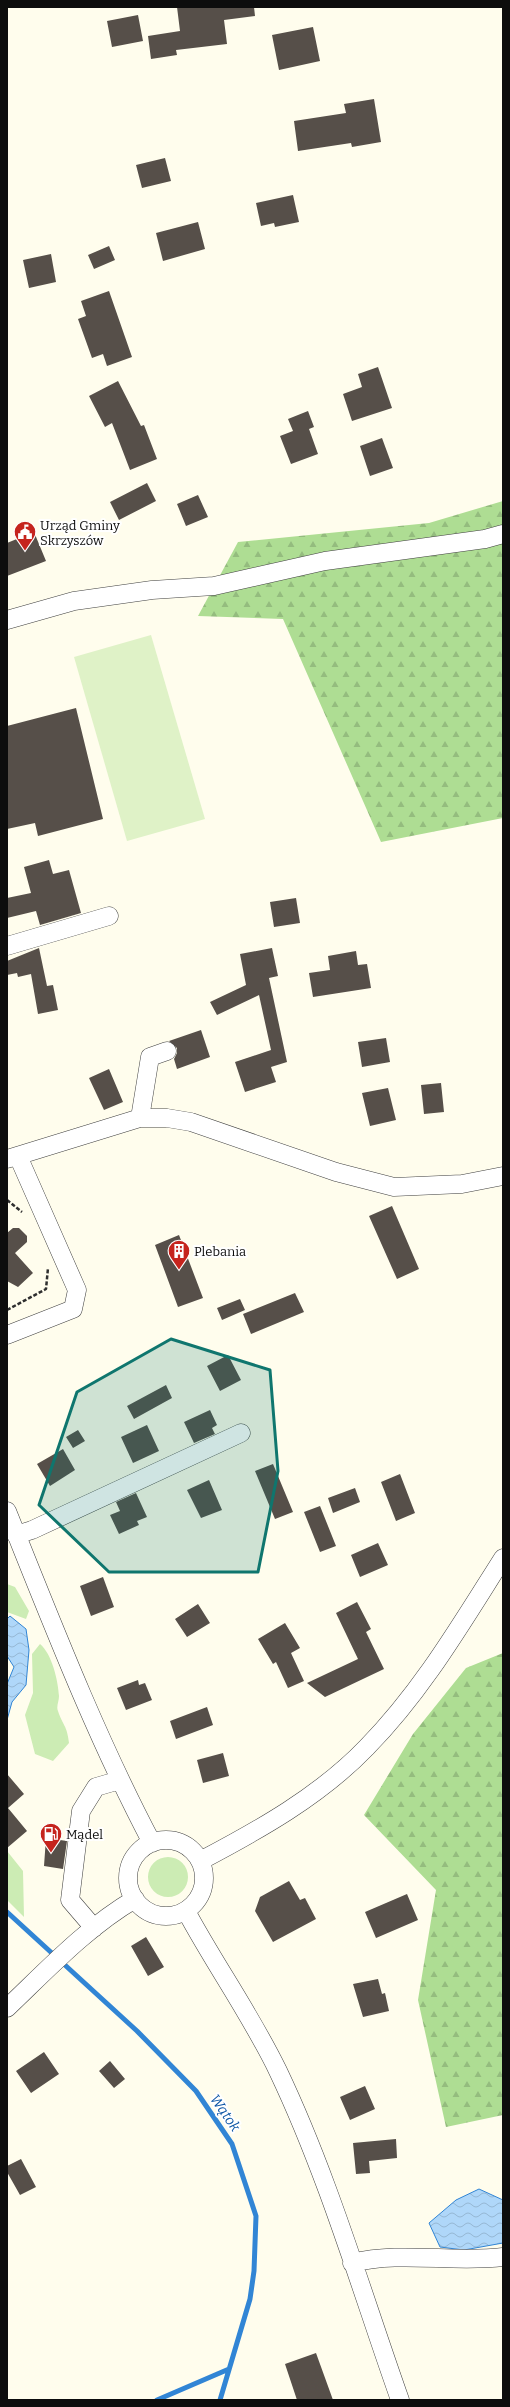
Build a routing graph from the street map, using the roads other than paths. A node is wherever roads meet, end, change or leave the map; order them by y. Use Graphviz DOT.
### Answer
graph roads {
  1 [pos="503,534"];
  2 [pos="7,620"];
  3 [pos="109,916"];
  4 [pos="7,946"];
  5 [pos="167,1051"];
  6 [pos="140,1118"];
  7 [pos="13,1158"];
  8 [pos="503,1176"];
  9 [pos="8,1333"];
  10 [pos="241,1432"];
  11 [pos="7,1511"];
  12 [pos="16,1535"];
  13 [pos="503,1558"];
  14 [pos="120,1780"];
  15 [pos="152,1843"];
  16 [pos="200,1861"];
  17 [pos="135,1900"];
  18 [pos="186,1911"];
  19 [pos="94,1928"];
  20 [pos="7,2008"];
  21 [pos="503,2257"];
  22 [pos="352,2263"];
  23 [pos="400,2400"];
  1 -- 2 [label="street"];
  3 -- 4 [label="street"];
  5 -- 6 [label="street"];
  6 -- 7 [label="street"];
  6 -- 8 [label="street"];
  7 -- 9 [label="street"];
  10 -- 12 [label="street"];
  11 -- 12 [label="street"];
  12 -- 14 [label="street"];
  13 -- 16 [label="street"];
  14 -- 15 [label="street"];
  14 -- 19 [label="street"];
  15 -- 16 [label="street"];
  15 -- 17 [label="street"];
  16 -- 18 [label="street"];
  17 -- 18 [label="street"];
  17 -- 19 [label="street"];
  18 -- 22 [label="street"];
  19 -- 20 [label="street"];
  21 -- 22 [label="street"];
  22 -- 23 [label="street"];
}
